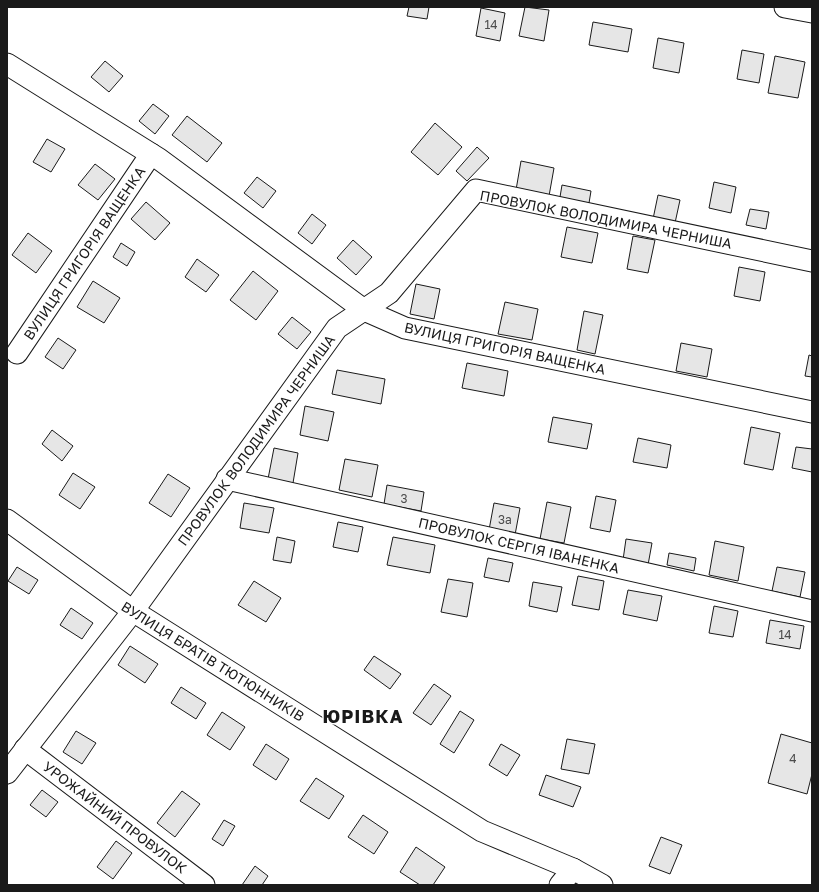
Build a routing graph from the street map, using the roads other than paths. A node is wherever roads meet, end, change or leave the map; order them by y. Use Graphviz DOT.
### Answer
graph roads {
  1 [pos="785,7"];
  2 [pos="812,12"];
  3 [pos="7,64"];
  4 [pos="151,154"];
  5 [pos="812,261"];
  6 [pos="364,310"];
  7 [pos="17,353"];
  8 [pos="812,412"];
  9 [pos="227,480"];
  10 [pos="7,520"];
  11 [pos="133,611"];
  12 [pos="812,611"];
  13 [pos="26,749"];
  14 [pos="7,773"];
  15 [pos="567,877"];
  16 [pos="204,885"];
  17 [pos="602,885"];
  1 -- 2 [label="street"];
  3 -- 4 [label="street, ВУЛИЦЯ ГРИГОРІЯ ВАЩЕНКА"];
  4 -- 6 [label="street, ВУЛИЦЯ ГРИГОРІЯ ВАЩЕНКА"];
  4 -- 7 [label="street, ВУЛИЦЯ ГРИГОРІЯ ВАЩЕНКА"];
  5 -- 6 [label="street, ПРОВУЛОК ВОЛОДИМИРА ЧЕРНИША"];
  6 -- 8 [label="street, ВУЛИЦЯ ГРИГОРІЯ ВАЩЕНКА"];
  6 -- 9 [label="street, ПРОВУЛОК ВОЛОДИМИРА ЧЕРНИША"];
  9 -- 11 [label="street, ПРОВУЛОК ВОЛОДИМИРА ЧЕРНИША"];
  9 -- 12 [label="street, ПРОВУЛОК СЕРГІЯ ІВАНЕНКА"];
  10 -- 11 [label="street, ВУЛИЦЯ БРАТІВ ТЮТЮННИКІВ"];
  11 -- 13 [label="street, ПРОВУЛОК ВОЛОДИМИРА ЧЕРНИША"];
  11 -- 15 [label="street, ВУЛИЦЯ БРАТІВ ТЮТЮННИКІВ"];
  13 -- 14 [label="street, ПРОВУЛОК ВОЛОДИМИРА ЧЕРНИША"];
  13 -- 16 [label="street, УРОЖАЙНИЙ ПРОВУЛОК"];
  15 -- 17 [label="street, ВУЛИЦЯ БРАТІВ ТЮТЮННИКІВ"];
}
